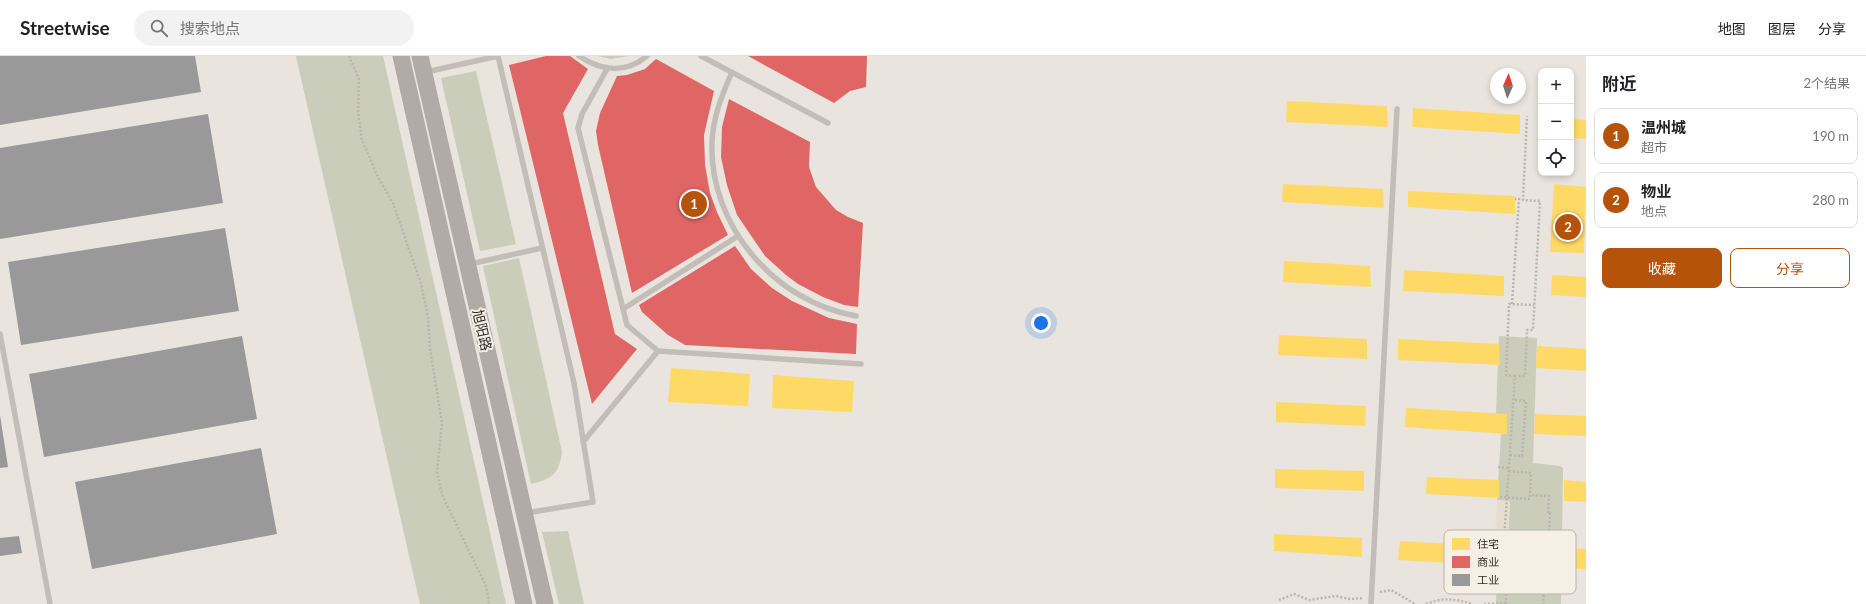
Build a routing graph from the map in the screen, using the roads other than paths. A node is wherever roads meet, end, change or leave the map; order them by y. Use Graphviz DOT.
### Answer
graph roads {
  1 [pos="401,56"];
  2 [pos="420,56"];
  3 [pos="579,56"];
  4 [pos="647,56"];
  5 [pos="701,56"];
  6 [pos="607,69"];
  7 [pos="732,72"];
  8 [pos="424,73"];
  9 [pos="1397,109"];
  10 [pos="828,123"];
  11 [pos="738,236"];
  12 [pos="542,248"];
  13 [pos="467,264"];
  14 [pos="623,309"];
  15 [pos="856,316"];
  16 [pos="0,334"];
  17 [pos="658,351"];
  18 [pos="861,364"];
  19 [pos="583,442"];
  20 [pos="524,514"];
  21 [pos="50,604"];
  22 [pos="524,604"];
  23 [pos="545,604"];
  24 [pos="1371,604"];
  1 -- 22 [label="main road, 旭阳路"];
  2 -- 8 [label="main road, 旭阳路"];
  3 -- 6 [label="lane"];
  4 -- 6 [label="lane"];
  5 -- 7 [label="lane"];
  6 -- 14 [label="lane"];
  7 -- 10 [label="lane"];
  7 -- 11 [label="lane"];
  8 -- 12 [label="lane"];
  8 -- 13 [label="main road, 旭阳路"];
  9 -- 24 [label="lane"];
  11 -- 14 [label="lane"];
  11 -- 15 [label="lane"];
  12 -- 13 [label="lane"];
  12 -- 19 [label="lane"];
  13 -- 20 [label="main road, 旭阳路"];
  14 -- 17 [label="lane"];
  16 -- 21 [label="lane"];
  17 -- 18 [label="lane"];
  17 -- 19 [label="lane"];
  19 -- 20 [label="lane"];
  20 -- 23 [label="main road, 旭阳路"];
}
